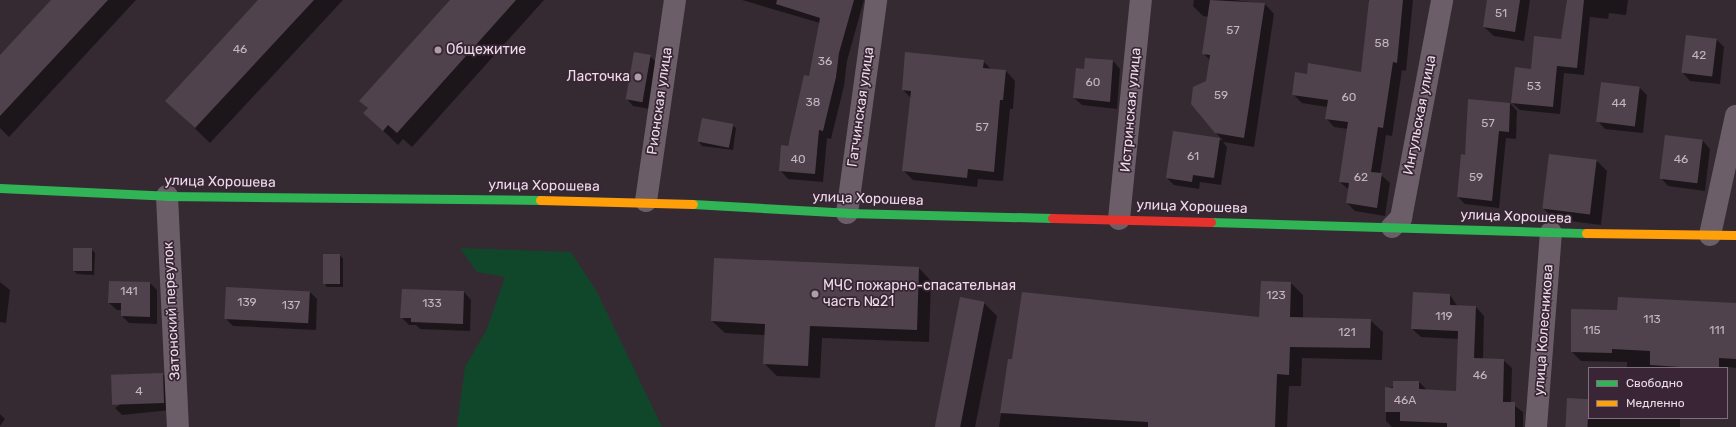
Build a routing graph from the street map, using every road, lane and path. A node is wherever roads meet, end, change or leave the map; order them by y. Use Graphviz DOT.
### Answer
graph roads {
  1 [pos="675,0"];
  2 [pos="876,0"];
  3 [pos="1141,0"];
  4 [pos="1442,0"];
  5 [pos="1736,116"];
  6 [pos="0,188"];
  7 [pos="167,196"];
  8 [pos="646,201"];
  9 [pos="847,213"];
  10 [pos="1120,219"];
  11 [pos="1392,227"];
  12 [pos="1551,233"];
  13 [pos="1710,235"];
  14 [pos="1736,235"];
  15 [pos="178,427"];
  16 [pos="1536,427"];
  1 -- 8 [label="street, Рионская улица"];
  2 -- 9 [label="street, Гатчинская улица"];
  3 -- 10 [label="street, Истринская улица"];
  4 -- 11 [label="street, Ингульская улица"];
  5 -- 13 [label="street"];
  6 -- 7 [label="main road, улица Хорошева"];
  7 -- 8 [label="main road, улица Хорошева"];
  7 -- 15 [label="street, Затонский переулок"];
  8 -- 9 [label="main road, улица Хорошева"];
  9 -- 10 [label="main road, улица Хорошева"];
  10 -- 11 [label="main road, улица Хорошева"];
  11 -- 12 [label="main road, улица Хорошева"];
  12 -- 13 [label="main road, улица Хорошева"];
  12 -- 16 [label="street, улица Колесникова"];
  13 -- 14 [label="main road, улица Хорошева"];
}
